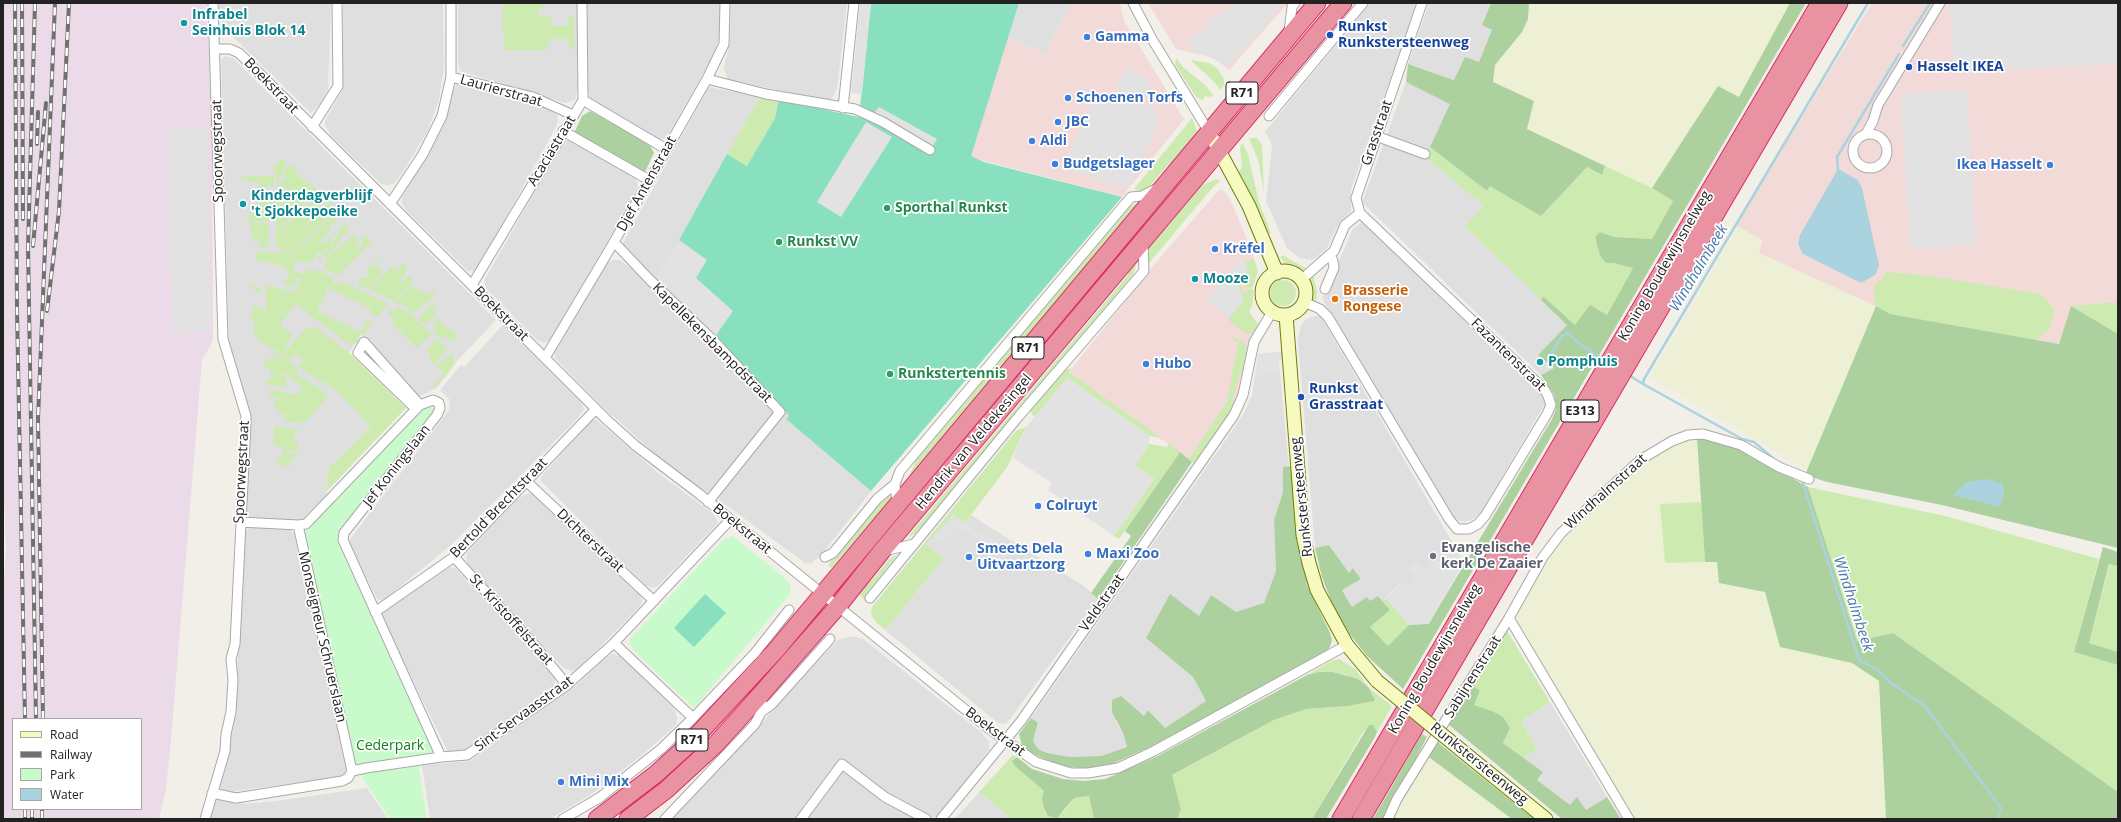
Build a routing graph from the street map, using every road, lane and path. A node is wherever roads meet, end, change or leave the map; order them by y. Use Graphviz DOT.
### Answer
graph roads {
  1 [pos="213,3"];
  2 [pos="337,3"];
  3 [pos="450,3"];
  4 [pos="582,3"];
  5 [pos="725,3"];
  6 [pos="854,3"];
  7 [pos="1133,3"];
  8 [pos="1295,3"];
  9 [pos="1317,3"];
  10 [pos="1343,3"];
  11 [pos="1363,3"];
  12 [pos="1422,3"];
  13 [pos="1820,3"];
  14 [pos="1839,3"];
  15 [pos="1940,3"];
  16 [pos="1289,37"];
  17 [pos="215,49"];
  18 [pos="1303,72"];
  19 [pos="451,77"];
  20 [pos="707,79"];
  21 [pos="1267,93"];
  22 [pos="583,100"];
  23 [pos="1878,105"];
  24 [pos="843,108"];
  25 [pos="573,115"];
  26 [pos="1269,116"];
  27 [pos="312,127"];
  28 [pos="564,132"];
  29 [pos="1209,132"];
  30 [pos="1866,134"];
  31 [pos="1376,136"];
  32 [pos="1879,136"];
  33 [pos="666,149"];
  34 [pos="1219,149"];
  35 [pos="930,150"];
  36 [pos="1425,154"];
  37 [pos="649,180"];
  38 [pos="1163,186"];
  39 [pos="390,204"];
  40 [pos="1360,213"];
  41 [pos="1143,240"];
  42 [pos="614,242"];
  43 [pos="1330,255"];
  44 [pos="1277,273"];
  45 [pos="1301,280"];
  46 [pos="472,285"];
  47 [pos="1325,289"];
  48 [pos="1304,302"];
  49 [pos="1272,312"];
  50 [pos="1286,315"];
  51 [pos="545,358"];
  52 [pos="418,407"];
  53 [pos="596,409"];
  54 [pos="1809,479"];
  55 [pos="526,481"];
  56 [pos="895,484"];
  57 [pos="708,502"];
  58 [pos="897,505"];
  59 [pos="730,520"];
  60 [pos="240,522"];
  61 [pos="298,526"];
  62 [pos="914,544"];
  63 [pos="881,552"];
  64 [pos="454,556"];
  65 [pos="826,557"];
  66 [pos="823,594"];
  67 [pos="870,598"];
  68 [pos="654,601"];
  69 [pos="838,606"];
  70 [pos="789,610"];
  71 [pos="375,612"];
  72 [pos="1509,618"];
  73 [pos="830,639"];
  74 [pos="614,644"];
  75 [pos="1347,645"];
  76 [pos="776,650"];
  77 [pos="755,653"];
  78 [pos="567,685"];
  79 [pos="762,693"];
  80 [pos="761,712"];
  81 [pos="693,718"];
  82 [pos="1005,741"];
  83 [pos="441,757"];
  84 [pos="352,771"];
  85 [pos="212,793"];
  86 [pos="205,819"];
  87 [pos="563,819"];
  88 [pos="597,819"];
  89 [pos="628,819"];
  90 [pos="665,819"];
  91 [pos="801,819"];
  92 [pos="926,819"];
  93 [pos="941,819"];
  94 [pos="1342,819"];
  95 [pos="1361,819"];
  96 [pos="1388,819"];
  97 [pos="1546,819"];
  98 [pos="1629,819"];
  1 -- 17 [label="street, Spoorwegstraat"];
  2 -- 27 [label="street"];
  3 -- 19 [label="street"];
  4 -- 22 [label="street, Acaciastraat"];
  5 -- 20 [label="street, Djef Antenstraat"];
  6 -- 24 [label="street"];
  7 -- 29 [label="street"];
  8 -- 16 [label="street"];
  9 -- 16 [label="highway, R71"];
  10 -- 21 [label="highway, R71"];
  11 -- 18 [label="street"];
  12 -- 31 [label="street, Grasstraat"];
  13 -- 94 [label="highway, Koning Boudewijnsnelweg / E313"];
  14 -- 95 [label="highway, Koning Boudewijnsnelweg / E313"];
  15 -- 23 [label="street"];
  16 -- 29 [label="highway, R71"];
  17 -- 27 [label="street, Boekstraat"];
  17 -- 60 [label="street, Spoorwegstraat"];
  18 -- 21 [label="street"];
  18 -- 26 [label="street"];
  19 -- 25 [label="street, Laurierstraat"];
  19 -- 39 [label="street"];
  20 -- 24 [label="street"];
  20 -- 33 [label="street, Djef Antenstraat"];
  21 -- 34 [label="highway, R71"];
  22 -- 25 [label="street, Acaciastraat"];
  22 -- 33 [label="street"];
  23 -- 30 [label="street"];
  23 -- 32 [label="street"];
  24 -- 35 [label="street"];
  25 -- 28 [label="street, Acaciastraat"];
  27 -- 39 [label="street, Boekstraat"];
  28 -- 37 [label="street"];
  28 -- 46 [label="street, Acaciastraat"];
  29 -- 34 [label="street"];
  29 -- 38 [label="highway, Hendrik van Veldekesingel / R71"];
  30 -- 32 [label="street"];
  30 -- 32 [label="street"];
  31 -- 36 [label="street"];
  31 -- 40 [label="street, Grasstraat"];
  33 -- 37 [label="street, Djef Antenstraat"];
  34 -- 41 [label="highway, Hendrik van Veldekesingel / R71"];
  34 -- 44 [label="street"];
  37 -- 42 [label="street, Djef Antenstraat"];
  38 -- 56 [label="street, Hendrik van Veldekesingel"];
  38 -- 58 [label="highway, Hendrik van Veldekesingel / R71"];
  39 -- 46 [label="street, Boekstraat"];
  40 -- 43 [label="street"];
  40 -- 48 [label="street, Fazantenstraat"];
  41 -- 62 [label="street, Hendrik van Veldekesingel"];
  41 -- 63 [label="highway, Hendrik van Veldekesingel / R71"];
  42 -- 51 [label="street, Djef Antenstraat"];
  42 -- 57 [label="street, Kapellekensbampdstraat"];
  43 -- 45 [label="street"];
  43 -- 47 [label="street"];
  44 -- 45 [label="street"];
  44 -- 49 [label="street"];
  45 -- 48 [label="street"];
  46 -- 51 [label="street, Boekstraat"];
  48 -- 50 [label="street"];
  49 -- 50 [label="street"];
  49 -- 82 [label="street, Veldstraat"];
  50 -- 75 [label="street, Runkstersteenweg"];
  51 -- 53 [label="street, Boekstraat"];
  52 -- 52 [label="street"];
  52 -- 61 [label="street, Jef Koningslaan"];
  52 -- 71 [label="street, Jef Koningslaan"];
  53 -- 55 [label="street, Bertold Brechtstraat"];
  53 -- 57 [label="street, Boekstraat"];
  54 -- 72 [label="street, Windhalmstraat"];
  55 -- 64 [label="street, Bertold Brechtstraat"];
  55 -- 68 [label="street, Dichterstraat"];
  56 -- 58 [label="street, Hendrik van Veldekesingel"];
  56 -- 65 [label="street, Hendrik van Veldekesingel"];
  57 -- 59 [label="street, Boekstraat"];
  58 -- 66 [label="highway, Hendrik van Veldekesingel / R71"];
  59 -- 66 [label="street, Boekstraat"];
  59 -- 68 [label="street, Sint-Servaasstraat"];
  60 -- 61 [label="street"];
  60 -- 85 [label="street, Spoorwegstraat"];
  61 -- 84 [label="street, Monseigneur Schruerslaan"];
  62 -- 63 [label="street"];
  62 -- 67 [label="street, Hendrik van Veldekesingel"];
  63 -- 69 [label="highway, Hendrik van Veldekesingel / R71"];
  64 -- 71 [label="street, Bertold Brechtstraat"];
  64 -- 78 [label="street, St. Kristoffelstraat"];
  66 -- 69 [label="street, Boekstraat"];
  66 -- 76 [label="highway, Hendrik van Veldekesingel / R71"];
  68 -- 74 [label="street, Sint-Servaasstraat"];
  69 -- 79 [label="highway, Hendrik van Veldekesingel / R71"];
  69 -- 82 [label="street, Boekstraat"];
  70 -- 77 [label="street"];
  71 -- 83 [label="street, Jef Koningslaan"];
  72 -- 96 [label="street, Sabijnenstraat"];
  72 -- 98 [label="street"];
  73 -- 80 [label="street"];
  74 -- 78 [label="street, Sint-Servaasstraat"];
  74 -- 81 [label="street"];
  75 -- 82 [label="street, Boekstraat"];
  75 -- 97 [label="street, Runkstersteenweg, bridge"];
  76 -- 77 [label="street"];
  76 -- 88 [label="highway, Hendrik van Veldekesingel / R71"];
  77 -- 81 [label="street"];
  78 -- 83 [label="street, Sint-Servaasstraat"];
  79 -- 80 [label="street"];
  79 -- 89 [label="highway, Hendrik van Veldekesingel / R71"];
  80 -- 90 [label="street"];
  81 -- 87 [label="street"];
  82 -- 93 [label="street, Veldstraat"];
  83 -- 84 [label="street, Sint-Servaasstraat"];
  84 -- 85 [label="street, Sint-Servaasstraat"];
  85 -- 86 [label="street, Spoorwegstraat"];
  91 -- 92 [label="street"];
}
